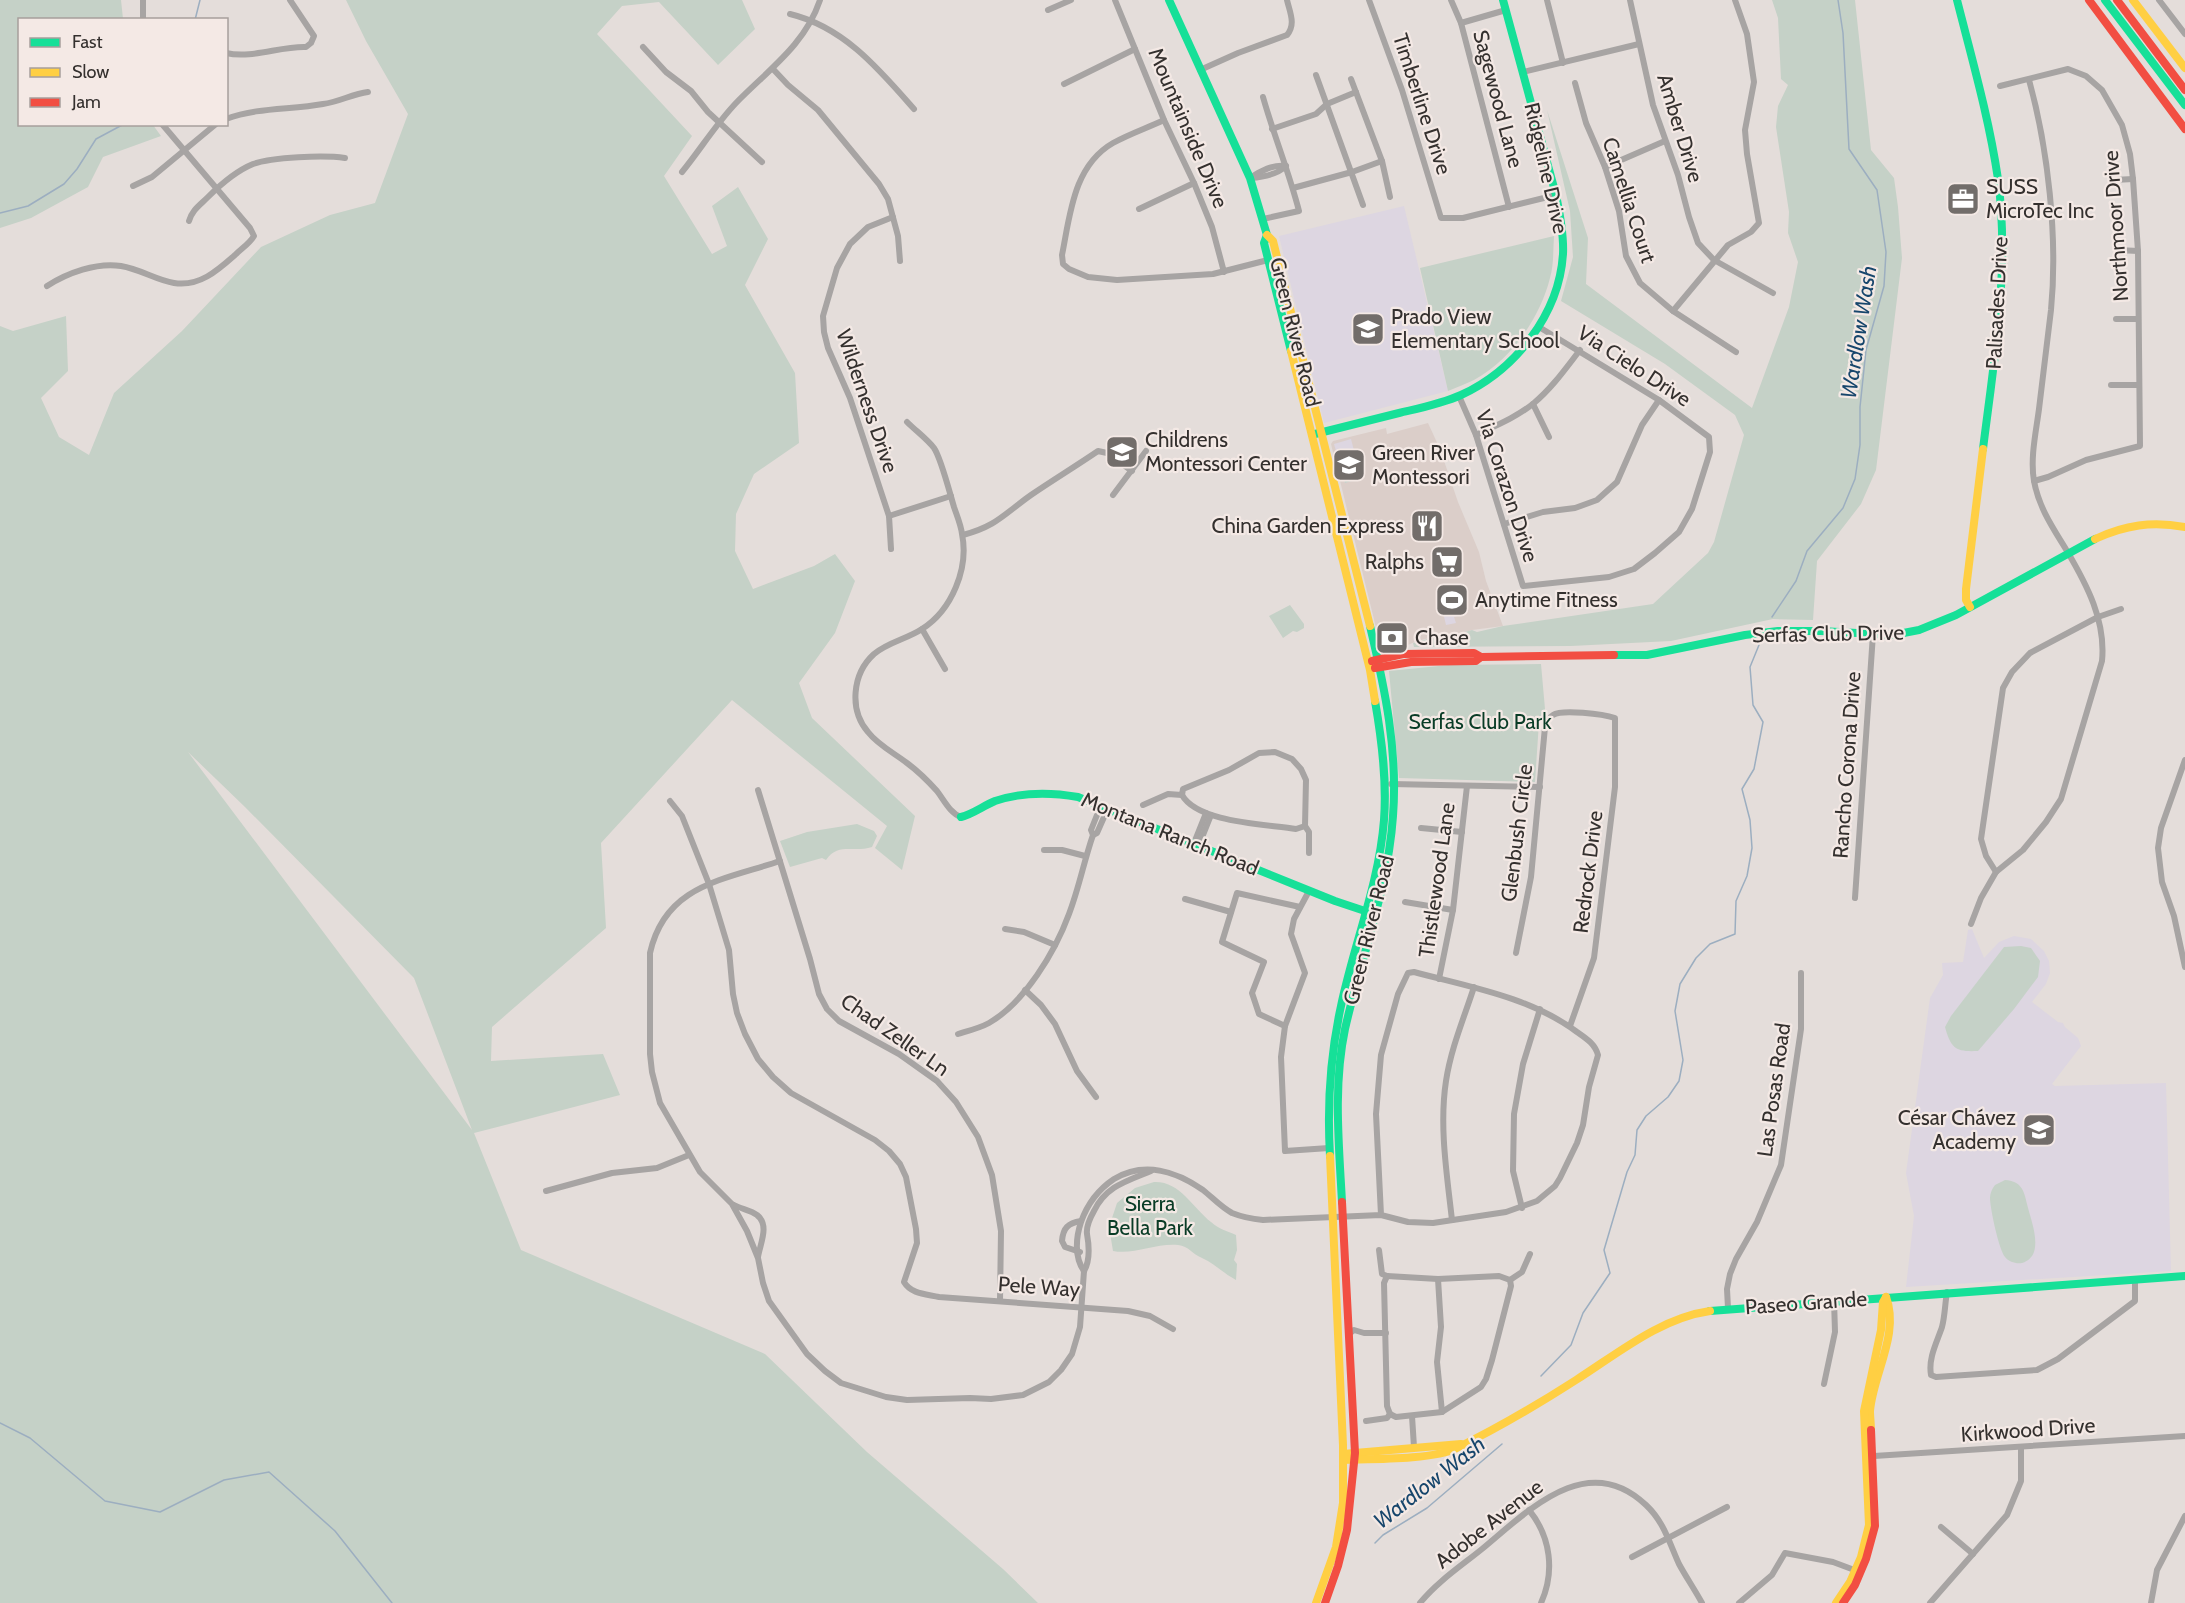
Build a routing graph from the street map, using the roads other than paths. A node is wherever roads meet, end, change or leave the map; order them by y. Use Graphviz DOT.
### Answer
graph roads {
  1 [pos="143,0"];
  2 [pos="290,0"];
  3 [pos="820,0"];
  4 [pos="1071,0"];
  5 [pos="1116,0"];
  6 [pos="1169,0"];
  7 [pos="1287,0"];
  8 [pos="1369,0"];
  9 [pos="1451,0"];
  10 [pos="1503,0"];
  11 [pos="1547,0"];
  12 [pos="1630,0"];
  13 [pos="1735,0"];
  14 [pos="1958,0"];
  15 [pos="2089,0"];
  16 [pos="2105,0"];
  17 [pos="2117,0"];
  18 [pos="2133,0"];
  19 [pos="2159,0"];
  20 [pos="1506,9"];
  21 [pos="1048,10"];
  22 [pos="790,14"];
  23 [pos="143,18"];
  24 [pos="811,21"];
  25 [pos="2150,22"];
  26 [pos="1461,23"];
  27 [pos="2185,34"];
  28 [pos="1639,44"];
  29 [pos="643,47"];
  30 [pos="1135,49"];
  31 [pos="228,54"];
  32 [pos="2185,62"];
  33 [pos="1563,63"];
  34 [pos="2185,68"];
  35 [pos="773,69"];
  36 [pos="1200,70"];
  37 [pos="1523,72"];
  38 [pos="1316,75"];
  39 [pos="1351,79"];
  40 [pos="2029,80"];
  41 [pos="1575,83"];
  42 [pos="1064,84"];
  43 [pos="2000,86"];
  44 [pos="2185,90"];
  45 [pos="368,92"];
  46 [pos="1356,92"];
  47 [pos="1263,97"];
  48 [pos="1327,104"];
  49 [pos="2185,105"];
  50 [pos="914,109"];
  51 [pos="228,118"];
  52 [pos="1164,120"];
  53 [pos="720,123"];
  54 [pos="164,126"];
  55 [pos="213,126"];
  56 [pos="1272,129"];
  57 [pos="2185,129"];
  58 [pos="1665,141"];
  59 [pos="183,150"];
  60 [pos="345,158"];
  61 [pos="1382,161"];
  62 [pos="762,162"];
  63 [pos="1286,166"];
  64 [pos="1605,167"];
  65 [pos="682,172"];
  66 [pos="1352,172"];
  67 [pos="1250,178"];
  68 [pos="2133,179"];
  69 [pos="2114,180"];
  70 [pos="1194,183"];
  71 [pos="133,186"];
  72 [pos="1293,188"];
  73 [pos="216,189"];
  74 [pos="1556,195"];
  75 [pos="1390,197"];
  76 [pos="1363,206"];
  77 [pos="1509,207"];
  78 [pos="1139,208"];
  79 [pos="893,217"];
  80 [pos="1263,219"];
  81 [pos="189,221"];
  82 [pos="1267,235"];
  83 [pos="2118,250"];
  84 [pos="2138,251"];
  85 [pos="1268,260"];
  86 [pos="1714,260"];
  87 [pos="900,261"];
  88 [pos="1281,271"];
  89 [pos="1224,272"];
  90 [pos="47,286"];
  91 [pos="1773,293"];
  92 [pos="1673,311"];
  93 [pos="2116,319"];
  94 [pos="2138,319"];
  95 [pos="1539,327"];
  96 [pos="1289,344"];
  97 [pos="1299,349"];
  98 [pos="1580,350"];
  99 [pos="1737,352"];
  100 [pos="2111,385"];
  101 [pos="2138,385"];
  102 [pos="1459,396"];
  103 [pos="1659,399"];
  104 [pos="1533,404"];
  105 [pos="908,422"];
  106 [pos="1316,434"];
  107 [pos="1476,435"];
  108 [pos="1549,437"];
  109 [pos="1146,451"];
  110 [pos="1132,471"];
  111 [pos="2034,481"];
  112 [pos="1113,495"];
  113 [pos="951,496"];
  114 [pos="889,516"];
  115 [pos="1504,524"];
  116 [pos="2185,527"];
  117 [pos="963,535"];
  118 [pos="891,549"];
  119 [pos="2068,553"];
  120 [pos="1522,586"];
  121 [pos="1970,608"];
  122 [pos="2121,609"];
  123 [pos="2098,617"];
  124 [pos="922,629"];
  125 [pos="1873,634"];
  126 [pos="1379,663"];
  127 [pos="1369,666"];
  128 [pos="945,669"];
  129 [pos="1615,717"];
  130 [pos="2185,760"];
  131 [pos="1390,784"];
  132 [pos="1467,786"];
  133 [pos="1540,787"];
  134 [pos="758,790"];
  135 [pos="1182,795"];
  136 [pos="670,801"];
  137 [pos="1143,805"];
  138 [pos="1104,806"];
  139 [pos="1209,814"];
  140 [pos="961,817"];
  141 [pos="1305,826"];
  142 [pos="1421,828"];
  143 [pos="1462,832"];
  144 [pos="1196,844"];
  145 [pos="1044,850"];
  146 [pos="1308,853"];
  147 [pos="1085,856"];
  148 [pos="780,861"];
  149 [pos="1996,872"];
  150 [pos="709,884"];
  151 [pos="1309,891"];
  152 [pos="1855,898"];
  153 [pos="1185,900"];
  154 [pos="1405,902"];
  155 [pos="1300,907"];
  156 [pos="1453,910"];
  157 [pos="1231,912"];
  158 [pos="1371,913"];
  159 [pos="1971,924"];
  160 [pos="1005,929"];
  161 [pos="1055,945"];
  162 [pos="1516,953"];
  163 [pos="2185,967"];
  164 [pos="1801,974"];
  165 [pos="1439,979"];
  166 [pos="1474,987"];
  167 [pos="1025,990"];
  168 [pos="1540,1009"];
  169 [pos="1286,1026"];
  170 [pos="1570,1026"];
  171 [pos="958,1034"];
  172 [pos="1096,1097"];
  173 [pos="1329,1148"];
  174 [pos="689,1155"];
  175 [pos="1154,1170"];
  176 [pos="546,1191"];
  177 [pos="732,1204"];
  178 [pos="1522,1208"];
  179 [pos="1381,1215"];
  180 [pos="1343,1216"];
  181 [pos="1333,1217"];
  182 [pos="1452,1220"];
  183 [pos="1081,1221"];
  184 [pos="1087,1250"];
  185 [pos="1379,1250"];
  186 [pos="1078,1253"];
  187 [pos="1530,1254"];
  188 [pos="758,1258"];
  189 [pos="1334,1268"];
  190 [pos="1084,1271"];
  191 [pos="1387,1276"];
  192 [pos="2185,1276"];
  193 [pos="1438,1279"];
  194 [pos="2135,1279"];
  195 [pos="1510,1280"];
  196 [pos="1947,1292"];
  197 [pos="1886,1297"];
  198 [pos="1834,1300"];
  199 [pos="1000,1301"];
  200 [pos="1082,1306"];
  201 [pos="1728,1308"];
  202 [pos="1173,1329"];
  203 [pos="1349,1333"];
  204 [pos="1364,1333"];
  205 [pos="1386,1333"];
  206 [pos="1824,1384"];
  207 [pos="1442,1412"];
  208 [pos="1390,1414"];
  209 [pos="1412,1416"];
  210 [pos="1366,1421"];
  211 [pos="2185,1436"];
  212 [pos="1461,1444"];
  213 [pos="1414,1447"];
  214 [pos="2020,1447"];
  215 [pos="1343,1457"];
  216 [pos="1355,1457"];
  217 [pos="1870,1457"];
  218 [pos="1727,1507"];
  219 [pos="1529,1510"];
  220 [pos="2185,1516"];
  221 [pos="1941,1527"];
  222 [pos="1669,1537"];
  223 [pos="1973,1554"];
  224 [pos="1632,1557"];
  225 [pos="1858,1571"];
  226 [pos="1316,1603"];
  227 [pos="1325,1603"];
  228 [pos="1420,1603"];
  229 [pos="1541,1603"];
  230 [pos="1702,1603"];
  231 [pos="1739,1603"];
  232 [pos="1836,1603"];
  233 [pos="1844,1603"];
  234 [pos="1930,1603"];
  235 [pos="2151,1603"];
  1 -- 23 [label="street"];
  2 -- 31 [label="street"];
  3 -- 24 [label="street"];
  4 -- 21 [label="street"];
  5 -- 30 [label="street, Mountainside Drive"];
  6 -- 36 [label="main road, Green River Road"];
  7 -- 36 [label="street"];
  8 -- 77 [label="street, Timberline Drive"];
  9 -- 26 [label="street, Sagewood Lane"];
  10 -- 20 [label="main road, Ridgeline Drive"];
  11 -- 33 [label="street"];
  12 -- 28 [label="street, Amber Drive"];
  13 -- 86 [label="street"];
  14 -- 121 [label="main road, Palisades Drive"];
  15 -- 57 [label="main road"];
  16 -- 49 [label="main road"];
  17 -- 44 [label="main road"];
  18 -- 25 [label="main road"];
  19 -- 27 [label="street"];
  20 -- 26 [label="street"];
  20 -- 37 [label="main road, Ridgeline Drive"];
  22 -- 24 [label="street"];
  24 -- 35 [label="street"];
  24 -- 50 [label="street"];
  25 -- 32 [label="main road"];
  25 -- 34 [label="main road"];
  26 -- 77 [label="street, Sagewood Lane"];
  28 -- 33 [label="street"];
  28 -- 58 [label="street, Amber Drive"];
  29 -- 53 [label="street"];
  30 -- 42 [label="street"];
  30 -- 52 [label="street, Mountainside Drive"];
  33 -- 37 [label="street"];
  35 -- 53 [label="street"];
  35 -- 79 [label="street"];
  36 -- 67 [label="main road, Green River Road"];
  37 -- 74 [label="main road, Ridgeline Drive"];
  38 -- 48 [label="street"];
  39 -- 46 [label="street"];
  40 -- 43 [label="street, Northmoor Drive"];
  40 -- 68 [label="street, Northmoor Drive"];
  40 -- 111 [label="street"];
  41 -- 64 [label="street, Camellia Court"];
  45 -- 51 [label="street"];
  46 -- 48 [label="street"];
  46 -- 61 [label="street"];
  47 -- 56 [label="street"];
  48 -- 56 [label="street"];
  48 -- 66 [label="street"];
  52 -- 70 [label="street, Mountainside Drive"];
  52 -- 89 [label="street"];
  53 -- 62 [label="street"];
  53 -- 65 [label="street"];
  54 -- 59 [label="street"];
  55 -- 59 [label="street"];
  56 -- 63 [label="street"];
  58 -- 64 [label="street"];
  58 -- 86 [label="street, Amber Drive"];
  59 -- 71 [label="street"];
  59 -- 73 [label="street"];
  60 -- 73 [label="street"];
  61 -- 66 [label="street"];
  61 -- 75 [label="street"];
  63 -- 67 [label="street"];
  63 -- 72 [label="street"];
  64 -- 92 [label="street, Camellia Court"];
  66 -- 72 [label="street"];
  66 -- 76 [label="street"];
  67 -- 80 [label="main road, Green River Road"];
  68 -- 69 [label="street"];
  68 -- 84 [label="street, Northmoor Drive"];
  70 -- 78 [label="street"];
  70 -- 89 [label="street, Mountainside Drive"];
  72 -- 80 [label="street"];
  73 -- 81 [label="street"];
  73 -- 90 [label="street"];
  74 -- 77 [label="street"];
  74 -- 95 [label="main road, Ridgeline Drive"];
  79 -- 87 [label="street"];
  79 -- 114 [label="street, Wilderness Drive"];
  80 -- 82 [label="main road, Green River Road"];
  82 -- 85 [label="main road, Green River Road"];
  82 -- 88 [label="main road, Green River Road"];
  83 -- 84 [label="street"];
  84 -- 94 [label="street, Northmoor Drive"];
  85 -- 88 [label="main road"];
  85 -- 89 [label="street"];
  85 -- 96 [label="main road, Green River Road"];
  86 -- 91 [label="street"];
  86 -- 92 [label="street"];
  88 -- 97 [label="main road, Green River Road"];
  92 -- 99 [label="street, Camellia Court"];
  93 -- 94 [label="street"];
  94 -- 101 [label="street, Northmoor Drive"];
  95 -- 98 [label="street, Via Cielo Drive"];
  95 -- 102 [label="main road, Ridgeline Drive"];
  96 -- 97 [label="main road"];
  96 -- 106 [label="main road, Green River Road"];
  97 -- 106 [label="main road, Green River Road"];
  98 -- 103 [label="street, Via Cielo Drive"];
  98 -- 104 [label="street"];
  100 -- 101 [label="street"];
  101 -- 111 [label="street, Northmoor Drive"];
  102 -- 106 [label="main road, Ridgeline Drive"];
  102 -- 107 [label="street, Via Corazon Drive"];
  103 -- 115 [label="street"];
  103 -- 120 [label="street, Via Cielo Drive"];
  104 -- 107 [label="street"];
  104 -- 108 [label="street"];
  105 -- 113 [label="street"];
  106 -- 126 [label="main road, Green River Road"];
  106 -- 127 [label="main road, Green River Road"];
  107 -- 115 [label="street, Via Corazon Drive"];
  109 -- 110 [label="street"];
  110 -- 112 [label="street"];
  110 -- 117 [label="street"];
  111 -- 119 [label="street"];
  113 -- 114 [label="street"];
  113 -- 117 [label="street"];
  114 -- 118 [label="street, Wilderness Drive"];
  115 -- 120 [label="street, Via Corazon Drive"];
  116 -- 119 [label="main road, Serfas Club Drive"];
  117 -- 124 [label="street"];
  119 -- 121 [label="main road, Serfas Club Drive"];
  119 -- 123 [label="street"];
  121 -- 125 [label="main road, Serfas Club Drive"];
  122 -- 123 [label="street"];
  123 -- 149 [label="street"];
  123 -- 149 [label="street"];
  124 -- 128 [label="street"];
  124 -- 140 [label="street"];
  125 -- 126 [label="main road, Serfas Club Drive"];
  125 -- 152 [label="street, Rancho Corona Drive"];
  126 -- 127 [label="main road, Serfas Club Drive"];
  126 -- 131 [label="main road, Green River Road"];
  127 -- 131 [label="main road, Green River Road"];
  129 -- 133 [label="street, Glenbush Circle"];
  129 -- 170 [label="street, Redrock Drive"];
  130 -- 163 [label="street"];
  131 -- 132 [label="street"];
  131 -- 158 [label="main road, Green River Road"];
  132 -- 133 [label="street"];
  132 -- 143 [label="street, Thistlewood Lane"];
  133 -- 162 [label="street, Glenbush Circle"];
  134 -- 148 [label="street, Chad Zeller Ln"];
  135 -- 137 [label="street"];
  135 -- 139 [label="street"];
  135 -- 141 [label="street"];
  136 -- 150 [label="street"];
  138 -- 140 [label="main road, Montana Ranch Road"];
  138 -- 144 [label="main road, Montana Ranch Road"];
  138 -- 147 [label="street"];
  139 -- 141 [label="street"];
  139 -- 144 [label="street"];
  141 -- 146 [label="street"];
  142 -- 143 [label="street"];
  143 -- 156 [label="street, Thistlewood Lane"];
  144 -- 151 [label="main road, Montana Ranch Road"];
  145 -- 147 [label="street"];
  147 -- 161 [label="street"];
  148 -- 150 [label="street"];
  148 -- 199 [label="street, Chad Zeller Ln"];
  149 -- 159 [label="street"];
  150 -- 174 [label="street"];
  150 -- 199 [label="street, Pele Way"];
  151 -- 155 [label="street"];
  151 -- 158 [label="main road, Montana Ranch Road"];
  153 -- 157 [label="street"];
  154 -- 156 [label="street"];
  155 -- 157 [label="street"];
  155 -- 169 [label="street"];
  156 -- 165 [label="street, Thistlewood Lane"];
  157 -- 169 [label="street"];
  158 -- 173 [label="main road, Green River Road"];
  158 -- 180 [label="main road, Green River Road"];
  160 -- 161 [label="street"];
  161 -- 167 [label="street"];
  164 -- 201 [label="street, Las Posas Road"];
  165 -- 166 [label="street"];
  165 -- 179 [label="street"];
  166 -- 168 [label="street"];
  166 -- 182 [label="street"];
  167 -- 171 [label="street"];
  167 -- 172 [label="street"];
  168 -- 170 [label="street"];
  168 -- 178 [label="street"];
  169 -- 173 [label="street"];
  170 -- 178 [label="street"];
  173 -- 181 [label="main road, Green River Road"];
  174 -- 176 [label="street"];
  174 -- 177 [label="street"];
  175 -- 181 [label="street"];
  175 -- 183 [label="street"];
  175 -- 184 [label="street"];
  177 -- 188 [label="street"];
  177 -- 188 [label="street"];
  178 -- 182 [label="street"];
  179 -- 180 [label="street"];
  179 -- 182 [label="street"];
  180 -- 181 [label="street"];
  180 -- 203 [label="main road, Green River Road"];
  181 -- 189 [label="main road, Green River Road"];
  183 -- 186 [label="street"];
  183 -- 186 [label="street"];
  184 -- 186 [label="street"];
  184 -- 190 [label="street"];
  185 -- 191 [label="street"];
  186 -- 190 [label="street"];
  187 -- 195 [label="street"];
  188 -- 200 [label="street"];
  189 -- 203 [label="main road"];
  189 -- 215 [label="main road, Green River Road"];
  190 -- 200 [label="street"];
  191 -- 193 [label="street"];
  191 -- 205 [label="street"];
  192 -- 194 [label="main road, Paseo Grande"];
  193 -- 195 [label="street"];
  193 -- 207 [label="street"];
  194 -- 196 [label="main road, Paseo Grande"];
  194 -- 196 [label="street"];
  195 -- 207 [label="street"];
  196 -- 197 [label="main road, Paseo Grande"];
  197 -- 198 [label="main road, Paseo Grande"];
  197 -- 217 [label="main road"];
  198 -- 201 [label="main road, Paseo Grande"];
  198 -- 206 [label="street"];
  199 -- 200 [label="street, Pele Way"];
  200 -- 202 [label="street, Pele Way"];
  201 -- 212 [label="main road, Paseo Grande"];
  203 -- 216 [label="main road, Green River Road"];
  204 -- 205 [label="street"];
  205 -- 208 [label="street"];
  207 -- 209 [label="street"];
  208 -- 209 [label="street"];
  208 -- 210 [label="street"];
  209 -- 213 [label="street"];
  211 -- 214 [label="street, Kirkwood Drive"];
  212 -- 213 [label="main road, Paseo Grande"];
  212 -- 216 [label="main road, Paseo Grande"];
  213 -- 216 [label="main road, Paseo Grande"];
  214 -- 217 [label="street, Kirkwood Drive"];
  214 -- 223 [label="street"];
  215 -- 216 [label="main road, Paseo Grande"];
  215 -- 226 [label="main road, Green River Road"];
  216 -- 227 [label="main road, Green River Road"];
  217 -- 225 [label="main road"];
  218 -- 222 [label="street"];
  219 -- 222 [label="street, Adobe Avenue"];
  219 -- 228 [label="street, Adobe Avenue"];
  219 -- 229 [label="street"];
  220 -- 235 [label="street"];
  221 -- 223 [label="street"];
  222 -- 224 [label="street"];
  222 -- 230 [label="street, Adobe Avenue"];
  223 -- 234 [label="street"];
  225 -- 231 [label="street"];
  225 -- 232 [label="main road"];
  225 -- 233 [label="main road"];
}
